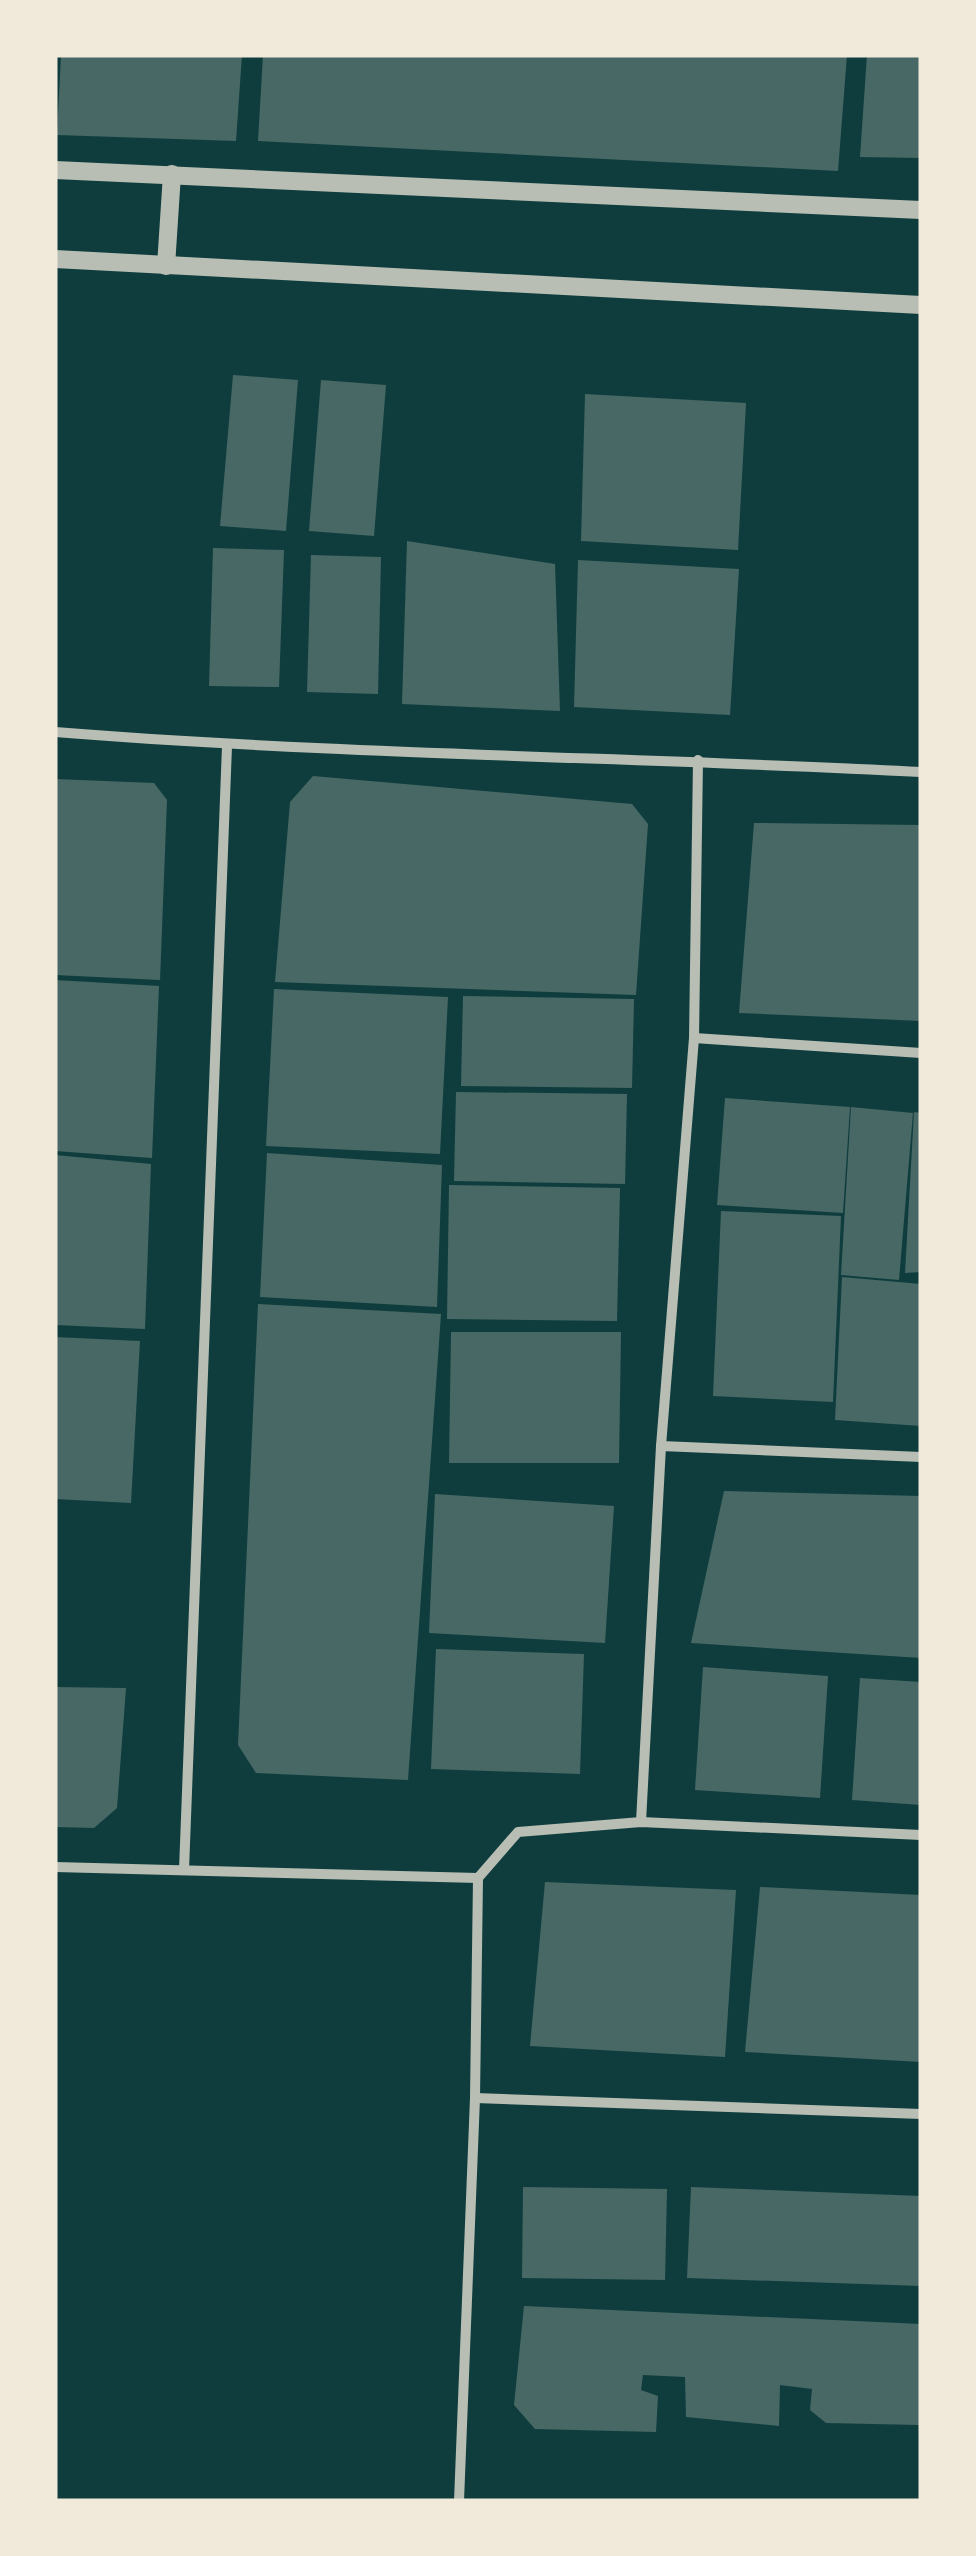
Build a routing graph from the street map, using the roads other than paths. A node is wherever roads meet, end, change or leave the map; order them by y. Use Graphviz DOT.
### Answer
graph roads {
  1 [pos="55,170"];
  2 [pos="172,174"];
  3 [pos="921,210"];
  4 [pos="55,259"];
  5 [pos="166,266"];
  6 [pos="921,305"];
  7 [pos="55,732"];
  8 [pos="227,746"];
  9 [pos="698,760"];
  10 [pos="921,772"];
  11 [pos="694,1038"];
  12 [pos="921,1053"];
  13 [pos="661,1446"];
  14 [pos="921,1457"];
  15 [pos="640,1822"];
  16 [pos="921,1836"];
  17 [pos="55,1867"];
  18 [pos="184,1870"];
  19 [pos="478,1878"];
  20 [pos="475,2098"];
  21 [pos="921,2114"];
  22 [pos="459,2501"];
  1 -- 2 [label="street"];
  2 -- 3 [label="street"];
  2 -- 5 [label="street"];
  4 -- 5 [label="street"];
  5 -- 6 [label="street"];
  7 -- 8 [label="street"];
  8 -- 9 [label="street"];
  8 -- 18 [label="street"];
  9 -- 10 [label="street"];
  9 -- 11 [label="street"];
  11 -- 12 [label="street"];
  11 -- 13 [label="street"];
  13 -- 14 [label="street"];
  13 -- 15 [label="street"];
  15 -- 16 [label="street"];
  15 -- 19 [label="street"];
  17 -- 18 [label="street"];
  18 -- 19 [label="street"];
  19 -- 20 [label="street"];
  20 -- 21 [label="street"];
  20 -- 22 [label="street"];
}
